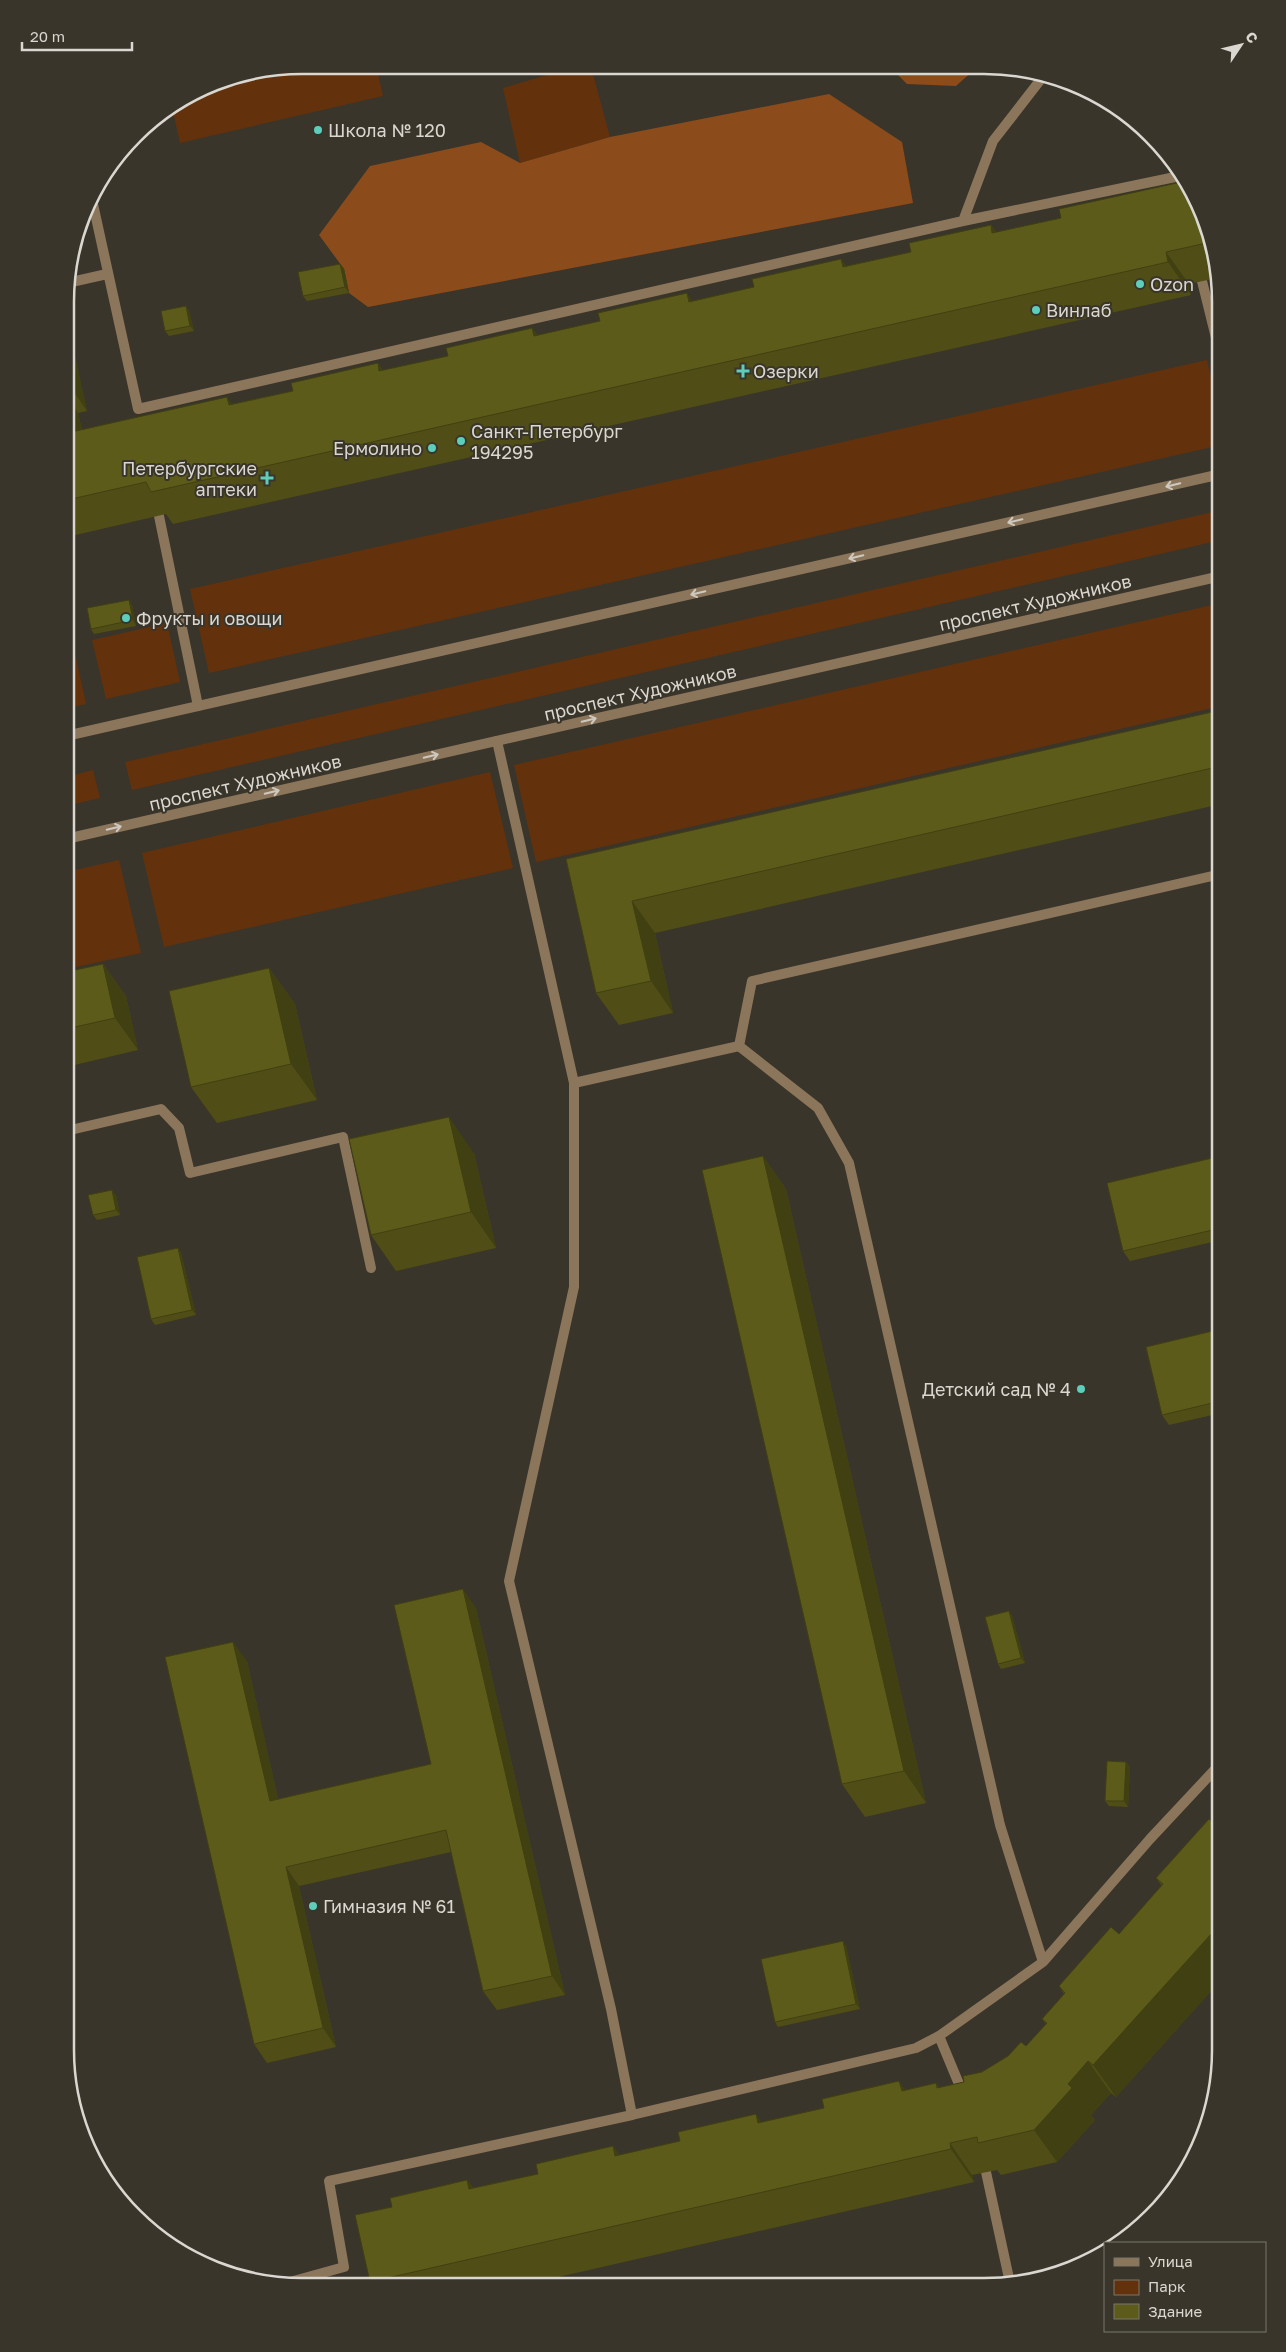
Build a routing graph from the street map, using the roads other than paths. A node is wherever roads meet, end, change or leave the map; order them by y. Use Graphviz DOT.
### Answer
graph roads {
  1 [pos="1040,81"];
  2 [pos="1175,177"];
  3 [pos="94,208"];
  4 [pos="963,221"];
  5 [pos="108,274"];
  6 [pos="75,281"];
  7 [pos="1202,281"];
  8 [pos="1212,322"];
  9 [pos="1212,476"];
  10 [pos="159,516"];
  11 [pos="1212,578"];
  12 [pos="198,706"];
  13 [pos="74,734"];
  14 [pos="497,741"];
  15 [pos="74,837"];
  16 [pos="1212,876"];
  17 [pos="739,1046"];
  18 [pos="574,1083"];
  19 [pos="74,1129"];
  20 [pos="371,1268"];
  21 [pos="1212,1772"];
  22 [pos="1043,1962"];
  23 [pos="939,2036"];
  24 [pos="969,2109"];
  25 [pos="632,2114"];
  26 [pos="986,2172"];
  27 [pos="1009,2277"];
  28 [pos="304,2278"];
  1 -- 4 [label="street"];
  2 -- 4 [label="street"];
  3 -- 5 [label="street"];
  4 -- 5 [label="street"];
  5 -- 6 [label="street"];
  7 -- 8 [label="street"];
  9 -- 12 [label="street, one-way"];
  10 -- 12 [label="street"];
  14 -- 11 [label="street, проспект Художников, one-way"];
  12 -- 13 [label="street"];
  15 -- 14 [label="street, проспект Художников, one-way"];
  14 -- 18 [label="street"];
  16 -- 17 [label="street"];
  17 -- 18 [label="street"];
  17 -- 22 [label="street"];
  18 -- 25 [label="street"];
  19 -- 20 [label="street"];
  21 -- 22 [label="street"];
  22 -- 23 [label="street"];
  23 -- 24 [label="street"];
  23 -- 25 [label="street"];
  25 -- 28 [label="street"];
  26 -- 27 [label="street"];
}
